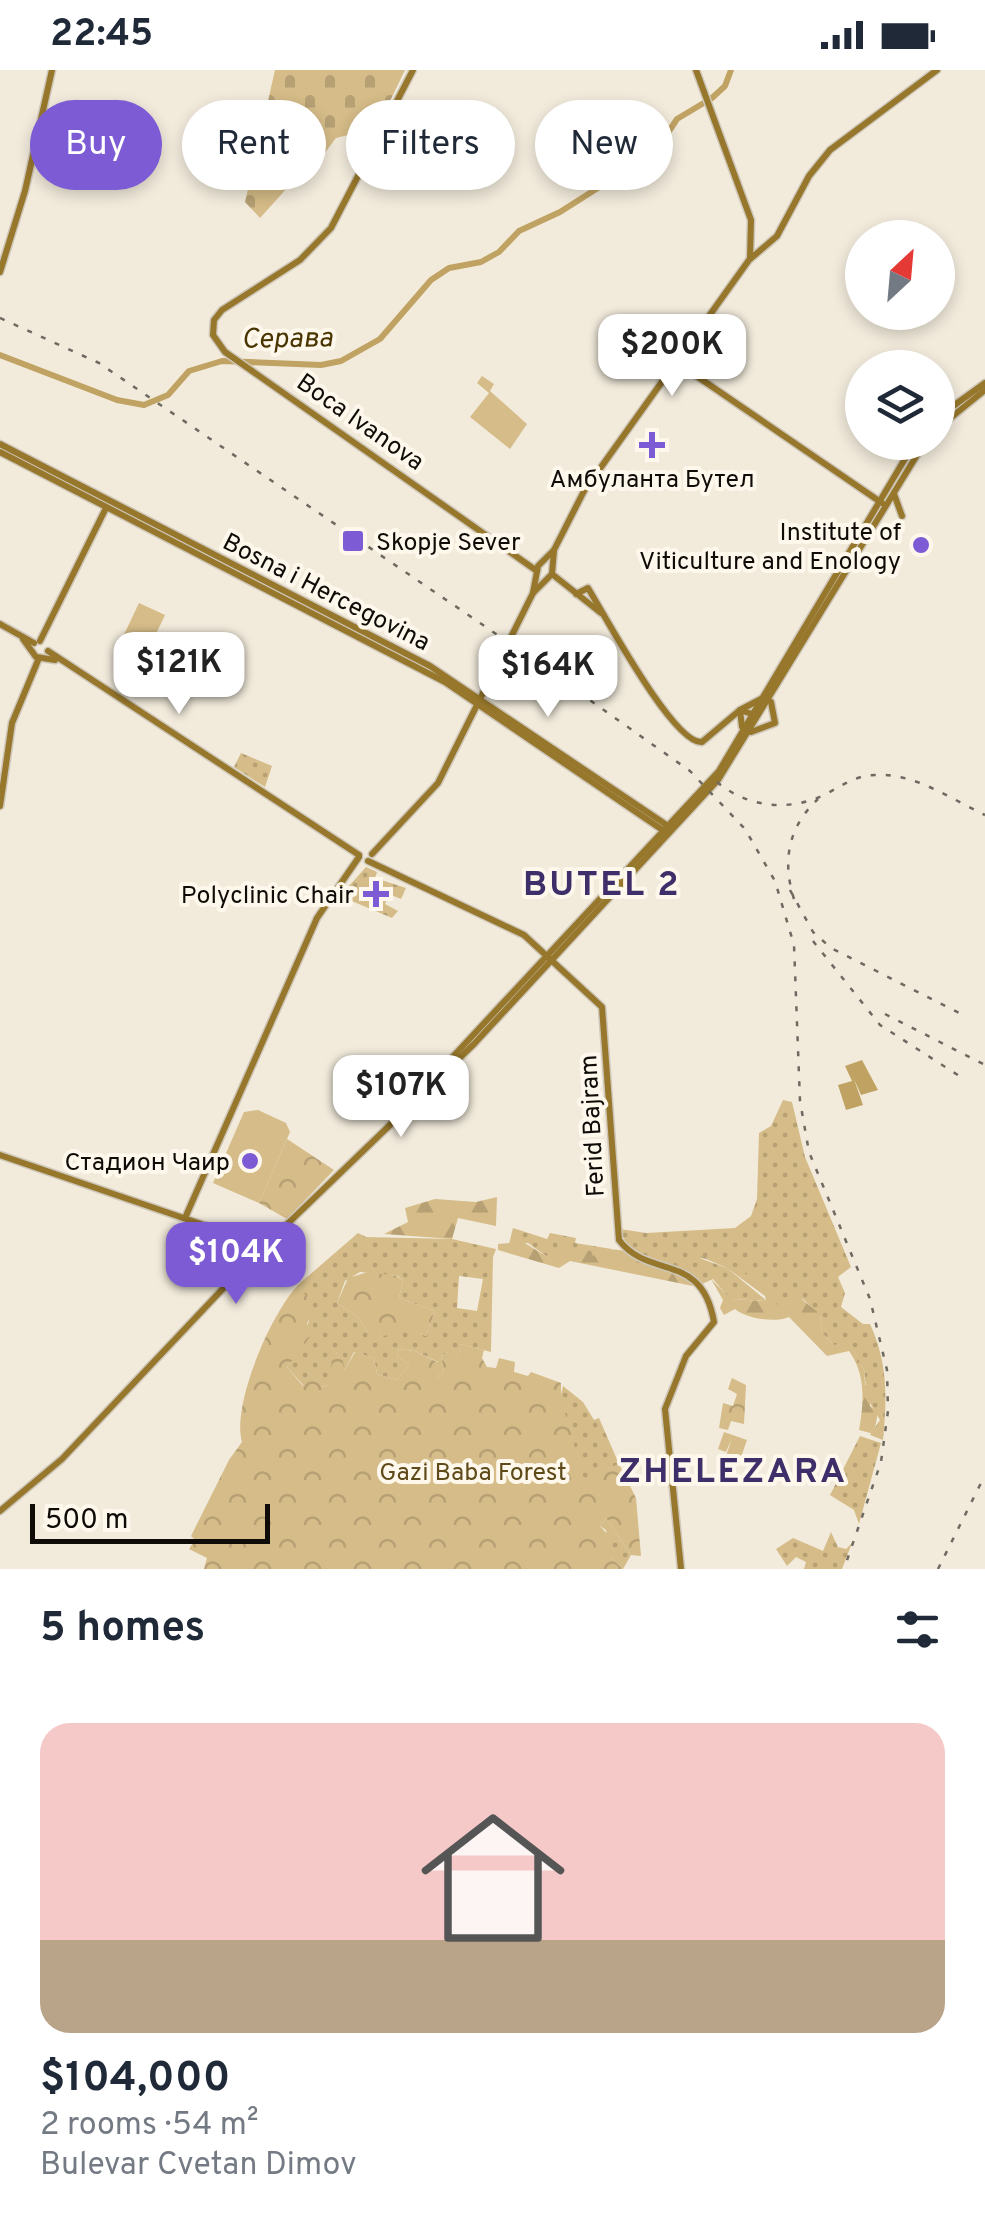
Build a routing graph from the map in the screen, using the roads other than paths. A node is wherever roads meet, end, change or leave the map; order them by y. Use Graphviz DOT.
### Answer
graph roads {
  1 [pos="52,70"];
  2 [pos="413,70"];
  3 [pos="696,70"];
  4 [pos="936,70"];
  5 [pos="753,230"];
  6 [pos="766,244"];
  7 [pos="750,260"];
  8 [pos="0,272"];
  9 [pos="676,362"];
  10 [pos="985,383"];
  11 [pos="985,390"];
  12 [pos="955,405"];
  13 [pos="955,414"];
  14 [pos="0,444"];
  15 [pos="0,452"];
  16 [pos="906,460"];
  17 [pos="912,460"];
  18 [pos="856,484"];
  19 [pos="891,489"];
  20 [pos="88,501"];
  21 [pos="883,503"];
  22 [pos="106,507"];
  23 [pos="874,517"];
  24 [pos="122,518"];
  25 [pos="97,526"];
  26 [pos="544,571"];
  27 [pos="576,594"];
  28 [pos="606,617"];
  29 [pos="0,624"];
  30 [pos="39,650"];
  31 [pos="496,668"];
  32 [pos="463,689"];
  33 [pos="768,697"];
  34 [pos="481,700"];
  35 [pos="740,710"];
  36 [pos="500,714"];
  37 [pos="757,716"];
  38 [pos="470,721"];
  39 [pos="743,735"];
  40 [pos="0,806"];
  41 [pos="680,814"];
  42 [pos="652,818"];
  43 [pos="668,830"];
  44 [pos="655,844"];
  45 [pos="364,856"];
  46 [pos="549,958"];
  47 [pos="0,1155"];
  48 [pos="190,1206"];
  49 [pos="174,1214"];
  50 [pos="185,1218"];
  51 [pos="197,1222"];
  52 [pos="243,1237"];
  53 [pos="266,1246"];
  54 [pos="251,1259"];
  55 [pos="0,1514"];
  56 [pos="681,1569"];
  1 -- 8 [label="street"];
  2 -- 26 [label="street, Boca Ivanova"];
  3 -- 5 [label="street"];
  4 -- 6 [label="street"];
  5 -- 6 [label="street"];
  5 -- 7 [label="street"];
  6 -- 7 [label="street"];
  7 -- 9 [label="street"];
  9 -- 18 [label="street"];
  9 -- 26 [label="street"];
  10 -- 12 [label="street"];
  11 -- 13 [label="street"];
  14 -- 22 [label="street, Bosna i Hercegovina"];
  15 -- 20 [label="street, Bosna i Hercegovina"];
  16 -- 19 [label="street"];
  17 -- 19 [label="street"];
  18 -- 19 [label="street"];
  18 -- 21 [label="street"];
  18 -- 23 [label="street"];
  19 -- 21 [label="street"];
  19 -- 23 [label="street"];
  20 -- 22 [label="street, Bosna i Hercegovina"];
  20 -- 25 [label="street"];
  21 -- 23 [label="street"];
  22 -- 24 [label="street, Bosna i Hercegovina"];
  22 -- 25 [label="street"];
  22 -- 32 [label="street, Bosna i Hercegovina"];
  23 -- 33 [label="street"];
  24 -- 25 [label="street"];
  24 -- 32 [label="street, Bosna i Hercegovina"];
  25 -- 30 [label="street"];
  26 -- 27 [label="street, Boca Ivanova"];
  26 -- 31 [label="street"];
  27 -- 28 [label="street, Boca Ivanova"];
  27 -- 28 [label="street"];
  28 -- 35 [label="street"];
  29 -- 30 [label="street"];
  30 -- 40 [label="street"];
  30 -- 45 [label="street"];
  31 -- 32 [label="street"];
  31 -- 34 [label="street"];
  31 -- 36 [label="street"];
  32 -- 34 [label="street, Bosna i Hercegovina"];
  32 -- 38 [label="street"];
  33 -- 35 [label="street"];
  33 -- 37 [label="street"];
  33 -- 39 [label="street"];
  34 -- 36 [label="street, Bosna i Hercegovina"];
  34 -- 38 [label="street"];
  35 -- 37 [label="street"];
  35 -- 39 [label="street"];
  36 -- 38 [label="street"];
  36 -- 42 [label="street, Bosna i Hercegovina"];
  37 -- 39 [label="street"];
  38 -- 45 [label="street"];
  39 -- 41 [label="street"];
  39 -- 43 [label="street"];
  41 -- 42 [label="street"];
  41 -- 43 [label="street"];
  42 -- 43 [label="street, Bosna i Hercegovina"];
  42 -- 44 [label="street"];
  43 -- 44 [label="street"];
  44 -- 46 [label="street"];
  45 -- 46 [label="street, Ferid Bajram"];
  45 -- 48 [label="street"];
  46 -- 53 [label="street"];
  46 -- 56 [label="street, Ferid Bajram"];
  47 -- 49 [label="street"];
  48 -- 49 [label="street"];
  48 -- 50 [label="street"];
  48 -- 51 [label="street"];
  49 -- 50 [label="street"];
  50 -- 51 [label="street"];
  51 -- 52 [label="street"];
  52 -- 53 [label="street"];
  52 -- 54 [label="street"];
  53 -- 54 [label="street"];
  53 -- 55 [label="street"];
  54 -- 55 [label="street"];
}
